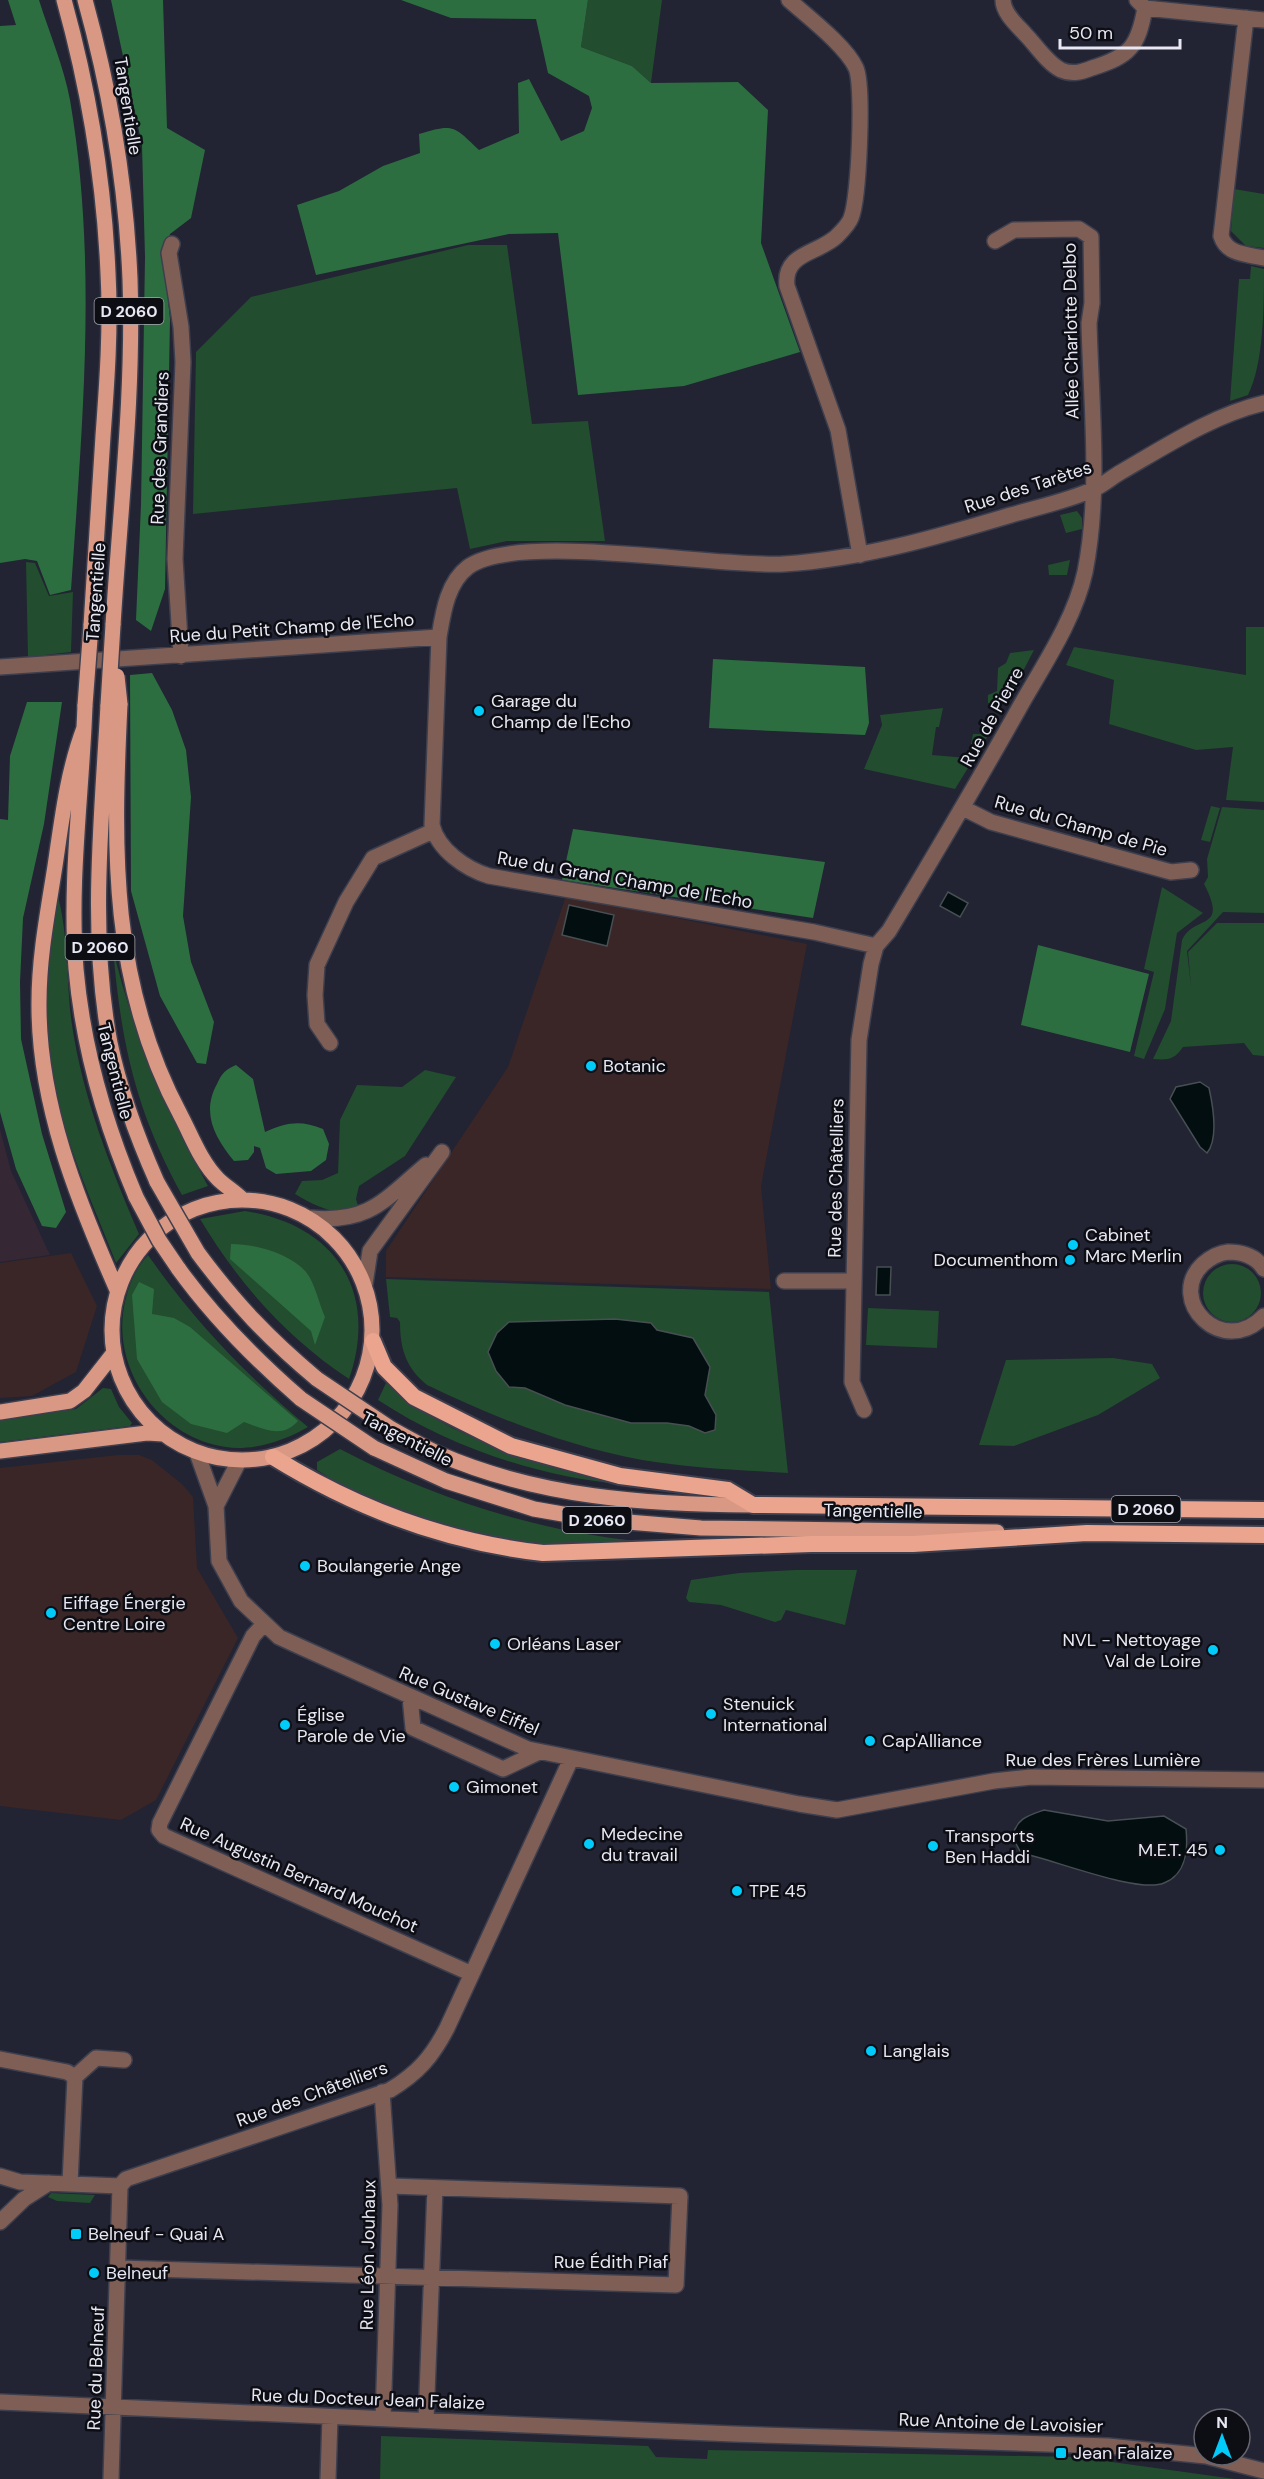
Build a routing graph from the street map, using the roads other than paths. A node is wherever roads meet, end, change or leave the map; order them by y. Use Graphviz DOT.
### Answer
graph roads {
  1 [pos="64,0"];
  2 [pos="85,0"];
  3 [pos="789,0"];
  4 [pos="1003,0"];
  5 [pos="1141,4"];
  6 [pos="1246,18"];
  7 [pos="1264,20"];
  8 [pos="995,241"];
  9 [pos="172,244"];
  10 [pos="1264,258"];
  11 [pos="1264,403"];
  12 [pos="1094,489"];
  13 [pos="860,555"];
  14 [pos="439,637"];
  15 [pos="181,656"];
  16 [pos="0,667"];
  17 [pos="114,705"];
  18 [pos="84,728"];
  19 [pos="963,808"];
  20 [pos="433,831"];
  21 [pos="1191,870"];
  22 [pos="876,946"];
  23 [pos="330,1043"];
  24 [pos="243,1199"];
  25 [pos="311,1218"];
  26 [pos="1264,1269"];
  27 [pos="784,1281"];
  28 [pos="853,1281"];
  29 [pos="365,1284"];
  30 [pos="117,1290"];
  31 [pos="1264,1316"];
  32 [pos="373,1341"];
  33 [pos="113,1354"];
  34 [pos="864,1410"];
  35 [pos="0,1412"];
  36 [pos="163,1434"];
  37 [pos="0,1451"];
  38 [pos="197,1453"];
  39 [pos="273,1457"];
  40 [pos="239,1461"];
  41 [pos="753,1505"];
  42 [pos="216,1506"];
  43 [pos="1264,1510"];
  44 [pos="1087,1533"];
  45 [pos="1264,1535"];
  46 [pos="264,1624"];
  47 [pos="410,1697"];
  48 [pos="539,1752"];
  49 [pos="570,1759"];
  50 [pos="1264,1780"];
  51 [pos="802,1805"];
  52 [pos="472,1974"];
  53 [pos="0,2059"];
  54 [pos="124,2060"];
  55 [pos="75,2077"];
  56 [pos="382,2092"];
  57 [pos="0,2176"];
  58 [pos="50,2182"];
  59 [pos="70,2183"];
  60 [pos="120,2186"];
  61 [pos="390,2186"];
  62 [pos="435,2188"];
  63 [pos="4,2218"];
  64 [pos="119,2268"];
  65 [pos="388,2277"];
  66 [pos="432,2278"];
  67 [pos="0,2402"];
  68 [pos="115,2409"];
  69 [pos="330,2417"];
  70 [pos="383,2419"];
  71 [pos="426,2420"];
  72 [pos="734,2434"];
  73 [pos="1264,2471"];
  74 [pos="111,2479"];
  75 [pos="328,2479"];
  1 -- 18 [label="main road, Tangentielle / D 2060, bridge"];
  2 -- 17 [label="main road, Tangentielle / D 2060, bridge"];
  3 -- 13 [label="street"];
  4 -- 5 [label="street"];
  5 -- 6 [label="street"];
  6 -- 7 [label="street"];
  6 -- 10 [label="street"];
  8 -- 12 [label="street, Allée Charlotte Delbo"];
  9 -- 15 [label="street, Rue des Grandiers"];
  11 -- 12 [label="street, Rue des Tarètes"];
  12 -- 13 [label="street, Rue des Tarètes"];
  12 -- 19 [label="street, Rue de Pierre"];
  13 -- 14 [label="street, Rue du Petit Champ de l'Echo"];
  14 -- 15 [label="street, Rue du Petit Champ de l'Echo"];
  14 -- 20 [label="street"];
  15 -- 16 [label="street, Rue du Petit Champ de l'Echo"];
  17 -- 24 [label="main road"];
  17 -- 41 [label="main road, Tangentielle / D 2060, bridge"];
  18 -- 30 [label="main road"];
  18 -- 44 [label="main road, Tangentielle / D 2060, bridge"];
  19 -- 21 [label="street, Rue du Champ de Pie"];
  19 -- 22 [label="street, Rue de Pierre"];
  20 -- 22 [label="street, Rue du Grand Champ de l'Echo"];
  20 -- 23 [label="street"];
  22 -- 28 [label="street, Rue des Châtelliers"];
  24 -- 25 [label="main road"];
  24 -- 30 [label="main road"];
  25 -- 29 [label="main road"];
  25 -- 29 [label="street"];
  26 -- 31 [label="street"];
  27 -- 28 [label="street"];
  28 -- 34 [label="street, Rue des Châtelliers"];
  29 -- 32 [label="main road"];
  30 -- 33 [label="main road"];
  32 -- 39 [label="main road"];
  32 -- 41 [label="highway"];
  33 -- 35 [label="main road"];
  33 -- 36 [label="main road"];
  36 -- 37 [label="main road"];
  36 -- 38 [label="main road"];
  38 -- 40 [label="main road"];
  38 -- 42 [label="street, Rue Gustave Eiffel"];
  39 -- 40 [label="main road"];
  39 -- 44 [label="highway"];
  40 -- 42 [label="street"];
  41 -- 43 [label="highway, Tangentielle / D 2060"];
  42 -- 46 [label="street, Rue Gustave Eiffel"];
  44 -- 45 [label="highway, Tangentielle / D 2060"];
  46 -- 47 [label="street, Rue Gustave Eiffel"];
  46 -- 52 [label="street, Rue Augustin Bernard Mouchot"];
  47 -- 48 [label="street, Rue Gustave Eiffel"];
  47 -- 48 [label="street"];
  48 -- 49 [label="street, Rue Gustave Eiffel"];
  49 -- 51 [label="street, Rue Gustave Eiffel"];
  49 -- 52 [label="street, Rue des Châtelliers"];
  50 -- 51 [label="street, Rue des Frères Lumière"];
  52 -- 56 [label="street, Rue des Châtelliers"];
  53 -- 55 [label="street"];
  54 -- 55 [label="street"];
  55 -- 59 [label="street"];
  56 -- 60 [label="street, Rue des Châtelliers"];
  56 -- 61 [label="street, Rue Léon Jouhaux"];
  57 -- 58 [label="street"];
  58 -- 59 [label="street"];
  58 -- 63 [label="street"];
  59 -- 60 [label="street"];
  60 -- 64 [label="street, Rue du Belneuf"];
  61 -- 62 [label="street, Rue Édith Piaf"];
  61 -- 65 [label="street, Rue Léon Jouhaux"];
  62 -- 66 [label="street"];
  62 -- 66 [label="street, Rue Édith Piaf"];
  64 -- 65 [label="street, Rue Édith Piaf"];
  64 -- 68 [label="street, Rue du Belneuf"];
  65 -- 66 [label="street, Rue Édith Piaf"];
  65 -- 70 [label="street, Rue Léon Jouhaux"];
  66 -- 71 [label="street"];
  67 -- 68 [label="street, Rue du Docteur Jean Falaize"];
  68 -- 69 [label="street, Rue du Docteur Jean Falaize"];
  68 -- 74 [label="street, Rue du Belneuf"];
  69 -- 70 [label="street, Rue du Docteur Jean Falaize"];
  69 -- 75 [label="street"];
  70 -- 71 [label="street, Rue du Docteur Jean Falaize"];
  71 -- 72 [label="street, Rue du Docteur Jean Falaize"];
  72 -- 73 [label="street, Rue Antoine de Lavoisier"];
}
